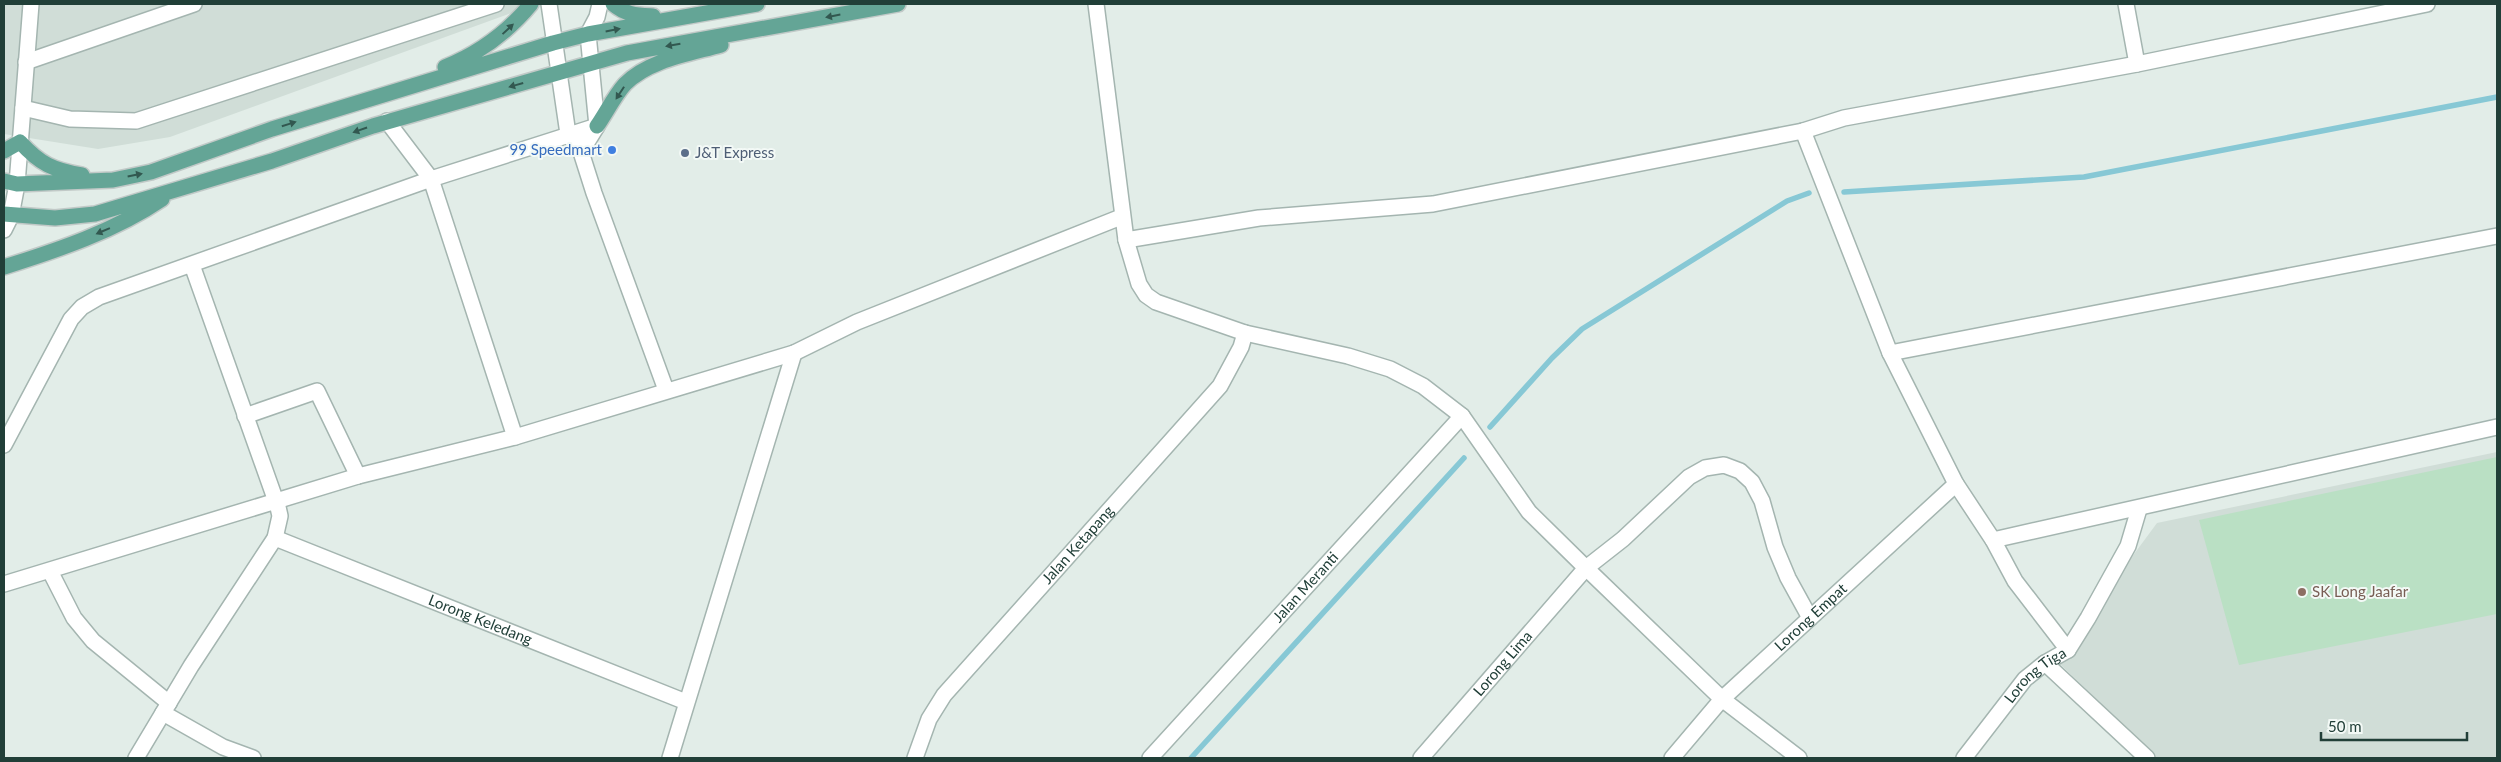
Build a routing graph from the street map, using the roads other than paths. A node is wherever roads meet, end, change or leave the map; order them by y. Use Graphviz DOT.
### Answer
graph roads {
  1 [pos="31,4"];
  2 [pos="194,4"];
  3 [pos="496,4"];
  4 [pos="531,4"];
  5 [pos="548,4"];
  6 [pos="600,4"];
  7 [pos="613,4"];
  8 [pos="757,4"];
  9 [pos="898,4"];
  10 [pos="1096,4"];
  11 [pos="2126,4"];
  12 [pos="2427,4"];
  13 [pos="679,17"];
  14 [pos="792,24"];
  15 [pos="588,34"];
  16 [pos="553,43"];
  17 [pos="26,62"];
  18 [pos="592,64"];
  19 [pos="2137,64"];
  20 [pos="558,73"];
  21 [pos="23,108"];
  22 [pos="339,109"];
  23 [pos="387,121"];
  24 [pos="597,126"];
  25 [pos="1803,131"];
  26 [pos="568,134"];
  27 [pos="20,142"];
  28 [pos="4,151"];
  29 [pos="581,152"];
  30 [pos="113,180"];
  31 [pos="431,180"];
  32 [pos="10,183"];
  33 [pos="175,189"];
  34 [pos="7,215"];
  35 [pos="1121,216"];
  36 [pos="4,230"];
  37 [pos="2497,236"];
  38 [pos="1126,240"];
  39 [pos="192,265"];
  40 [pos="4,267"];
  41 [pos="1245,332"];
  42 [pos="794,353"];
  43 [pos="1890,353"];
  44 [pos="666,390"];
  45 [pos="245,416"];
  46 [pos="1462,416"];
  47 [pos="2497,427"];
  48 [pos="514,437"];
  49 [pos="4,445"];
  50 [pos="358,476"];
  51 [pos="1956,484"];
  52 [pos="275,501"];
  53 [pos="2138,509"];
  54 [pos="275,538"];
  55 [pos="1993,540"];
  56 [pos="1586,568"];
  57 [pos="50,571"];
  58 [pos="4,584"];
  59 [pos="1810,618"];
  60 [pos="2068,650"];
  61 [pos="2046,663"];
  62 [pos="1722,699"];
  63 [pos="686,702"];
  64 [pos="166,708"];
  65 [pos="136,758"];
  66 [pos="253,758"];
  67 [pos="670,758"];
  68 [pos="915,758"];
  69 [pos="1150,758"];
  70 [pos="1421,758"];
  71 [pos="1672,758"];
  72 [pos="1799,758"];
  73 [pos="1964,758"];
  74 [pos="2147,758"];
  1 -- 17 [label="street"];
  2 -- 17 [label="street"];
  3 -- 21 [label="street"];
  22 -- 4 [label="main road, one-way"];
  5 -- 16 [label="street"];
  6 -- 15 [label="street"];
  7 -- 13 [label="main road"];
  8 -- 13 [label="main road"];
  9 -- 14 [label="main road, one-way"];
  10 -- 35 [label="street"];
  11 -- 19 [label="street"];
  12 -- 19 [label="street"];
  15 -- 13 [label="main road, one-way"];
  14 -- 18 [label="main road, one-way"];
  14 -- 24 [label="main road, one-way"];
  15 -- 16 [label="main road"];
  15 -- 18 [label="street"];
  16 -- 20 [label="street"];
  16 -- 22 [label="main road"];
  17 -- 21 [label="street"];
  18 -- 20 [label="main road"];
  18 -- 24 [label="street"];
  19 -- 25 [label="street"];
  20 -- 23 [label="main road, one-way"];
  20 -- 26 [label="street"];
  21 -- 27 [label="street"];
  30 -- 22 [label="main road, one-way"];
  23 -- 31 [label="street"];
  23 -- 33 [label="main road, one-way"];
  24 -- 26 [label="street"];
  24 -- 29 [label="street"];
  25 -- 38 [label="street"];
  25 -- 43 [label="street"];
  26 -- 29 [label="street"];
  26 -- 31 [label="street"];
  27 -- 28 [label="main road"];
  27 -- 30 [label="main road"];
  27 -- 32 [label="street"];
  29 -- 44 [label="street"];
  30 -- 32 [label="main road"];
  31 -- 39 [label="street"];
  31 -- 48 [label="street"];
  32 -- 34 [label="street"];
  33 -- 34 [label="main road"];
  33 -- 40 [label="main road, one-way"];
  34 -- 36 [label="street"];
  35 -- 38 [label="street"];
  35 -- 42 [label="street"];
  37 -- 43 [label="street"];
  38 -- 41 [label="street"];
  39 -- 45 [label="street"];
  39 -- 49 [label="street"];
  41 -- 46 [label="street"];
  41 -- 68 [label="street, Jalan Ketapang"];
  42 -- 44 [label="street"];
  42 -- 63 [label="street"];
  43 -- 51 [label="street"];
  44 -- 48 [label="street"];
  45 -- 50 [label="street"];
  45 -- 52 [label="street"];
  46 -- 56 [label="street"];
  46 -- 69 [label="street, Jalan Meranti"];
  47 -- 53 [label="street"];
  48 -- 50 [label="street"];
  50 -- 52 [label="street"];
  51 -- 55 [label="street"];
  51 -- 59 [label="street, Lorong Empat"];
  52 -- 54 [label="street"];
  52 -- 57 [label="street"];
  53 -- 55 [label="street"];
  53 -- 60 [label="street, Lorong Tiga"];
  54 -- 63 [label="street, Lorong Keledang"];
  54 -- 64 [label="street"];
  55 -- 60 [label="street"];
  56 -- 59 [label="street, Lorong Lima"];
  56 -- 62 [label="street"];
  56 -- 70 [label="street, Lorong Lima"];
  57 -- 58 [label="street"];
  57 -- 64 [label="street"];
  59 -- 62 [label="street, Lorong Empat"];
  60 -- 61 [label="street, Lorong Tiga"];
  61 -- 73 [label="street, Lorong Tiga"];
  61 -- 74 [label="street"];
  62 -- 71 [label="street, Lorong Empat"];
  62 -- 72 [label="street"];
  63 -- 67 [label="street"];
  64 -- 65 [label="street"];
  64 -- 66 [label="street"];
}
